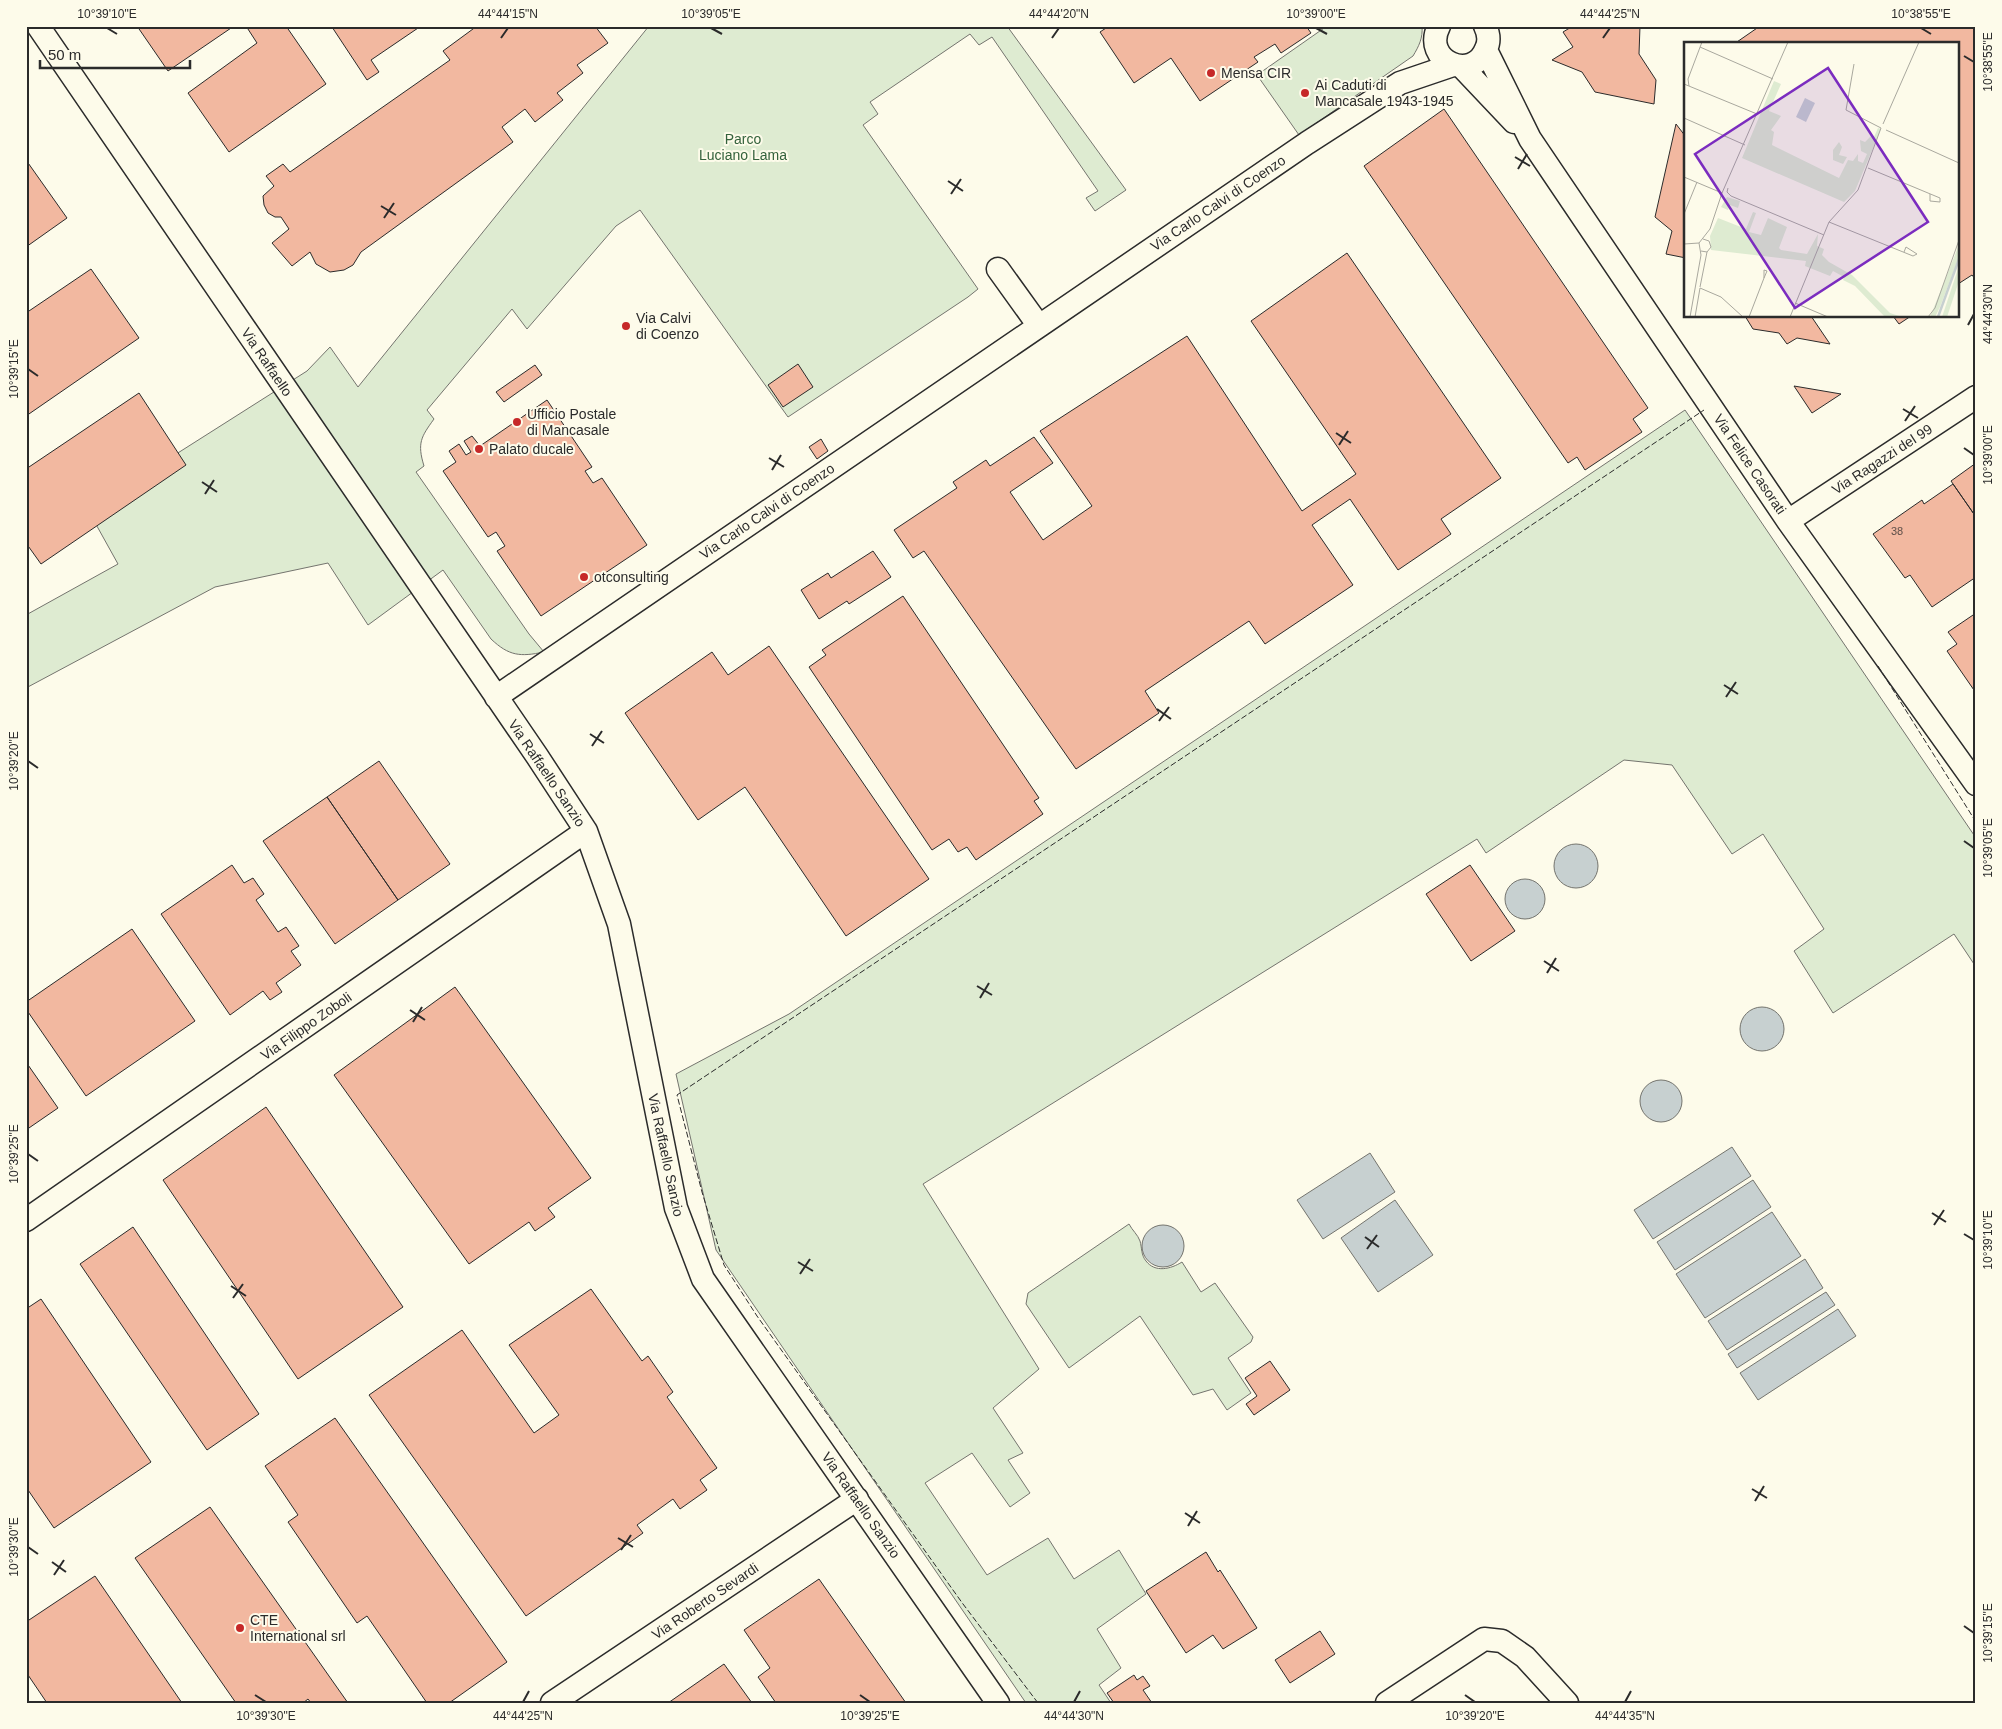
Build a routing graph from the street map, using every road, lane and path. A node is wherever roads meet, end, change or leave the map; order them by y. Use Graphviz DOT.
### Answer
graph roads {
  1 [pos="1437,31"];
  2 [pos="1487,33"];
  3 [pos="35,34"];
  4 [pos="1457,65"];
  5 [pos="1400,83"];
  6 [pos="1530,139"];
  7 [pos="998,270"];
  8 [pos="1039,326"];
  9 [pos="1976,397"];
  10 [pos="1788,520"];
  11 [pos="496,697"];
  12 [pos="1976,784"];
  13 [pos="586,831"];
  14 [pos="26,1220"];
  15 [pos="857,1499"];
  16 [pos="552,1703"];
  17 [pos="998,1703"];
  18 [pos="1387,1703"];
  19 [pos="1567,1703"];
  1 -- 4 [label="street, Via Felice Casorati"];
  1 -- 5 [label="street, Via Carlo Calvi di Coenzo"];
  2 -- 4 [label="street, Via Felice Casorati"];
  2 -- 6 [label="street, Via Felice Casorati"];
  3 -- 11 [label="street, Via Raffaello"];
  4 -- 5 [label="street, Via Carlo Calvi di Coenzo"];
  4 -- 6 [label="street, Via Felice Casorati"];
  5 -- 8 [label="street, Via Carlo Calvi di Coenzo"];
  6 -- 10 [label="street, Via Felice Casorati"];
  7 -- 8 [label="street"];
  8 -- 11 [label="street, Via Carlo Calvi di Coenzo"];
  9 -- 10 [label="street, Via Ragazzi del 99"];
  10 -- 12 [label="street, Via Felice Casorati"];
  11 -- 13 [label="street, Via Raffaello Sanzio"];
  13 -- 14 [label="street, Via Filippo Zoboli"];
  13 -- 15 [label="street, Via Raffaello Sanzio"];
  15 -- 16 [label="street, Via Roberto Sevardi"];
  15 -- 17 [label="street, Via Raffaello Sanzio"];
  18 -- 19 [label="street"];
}
